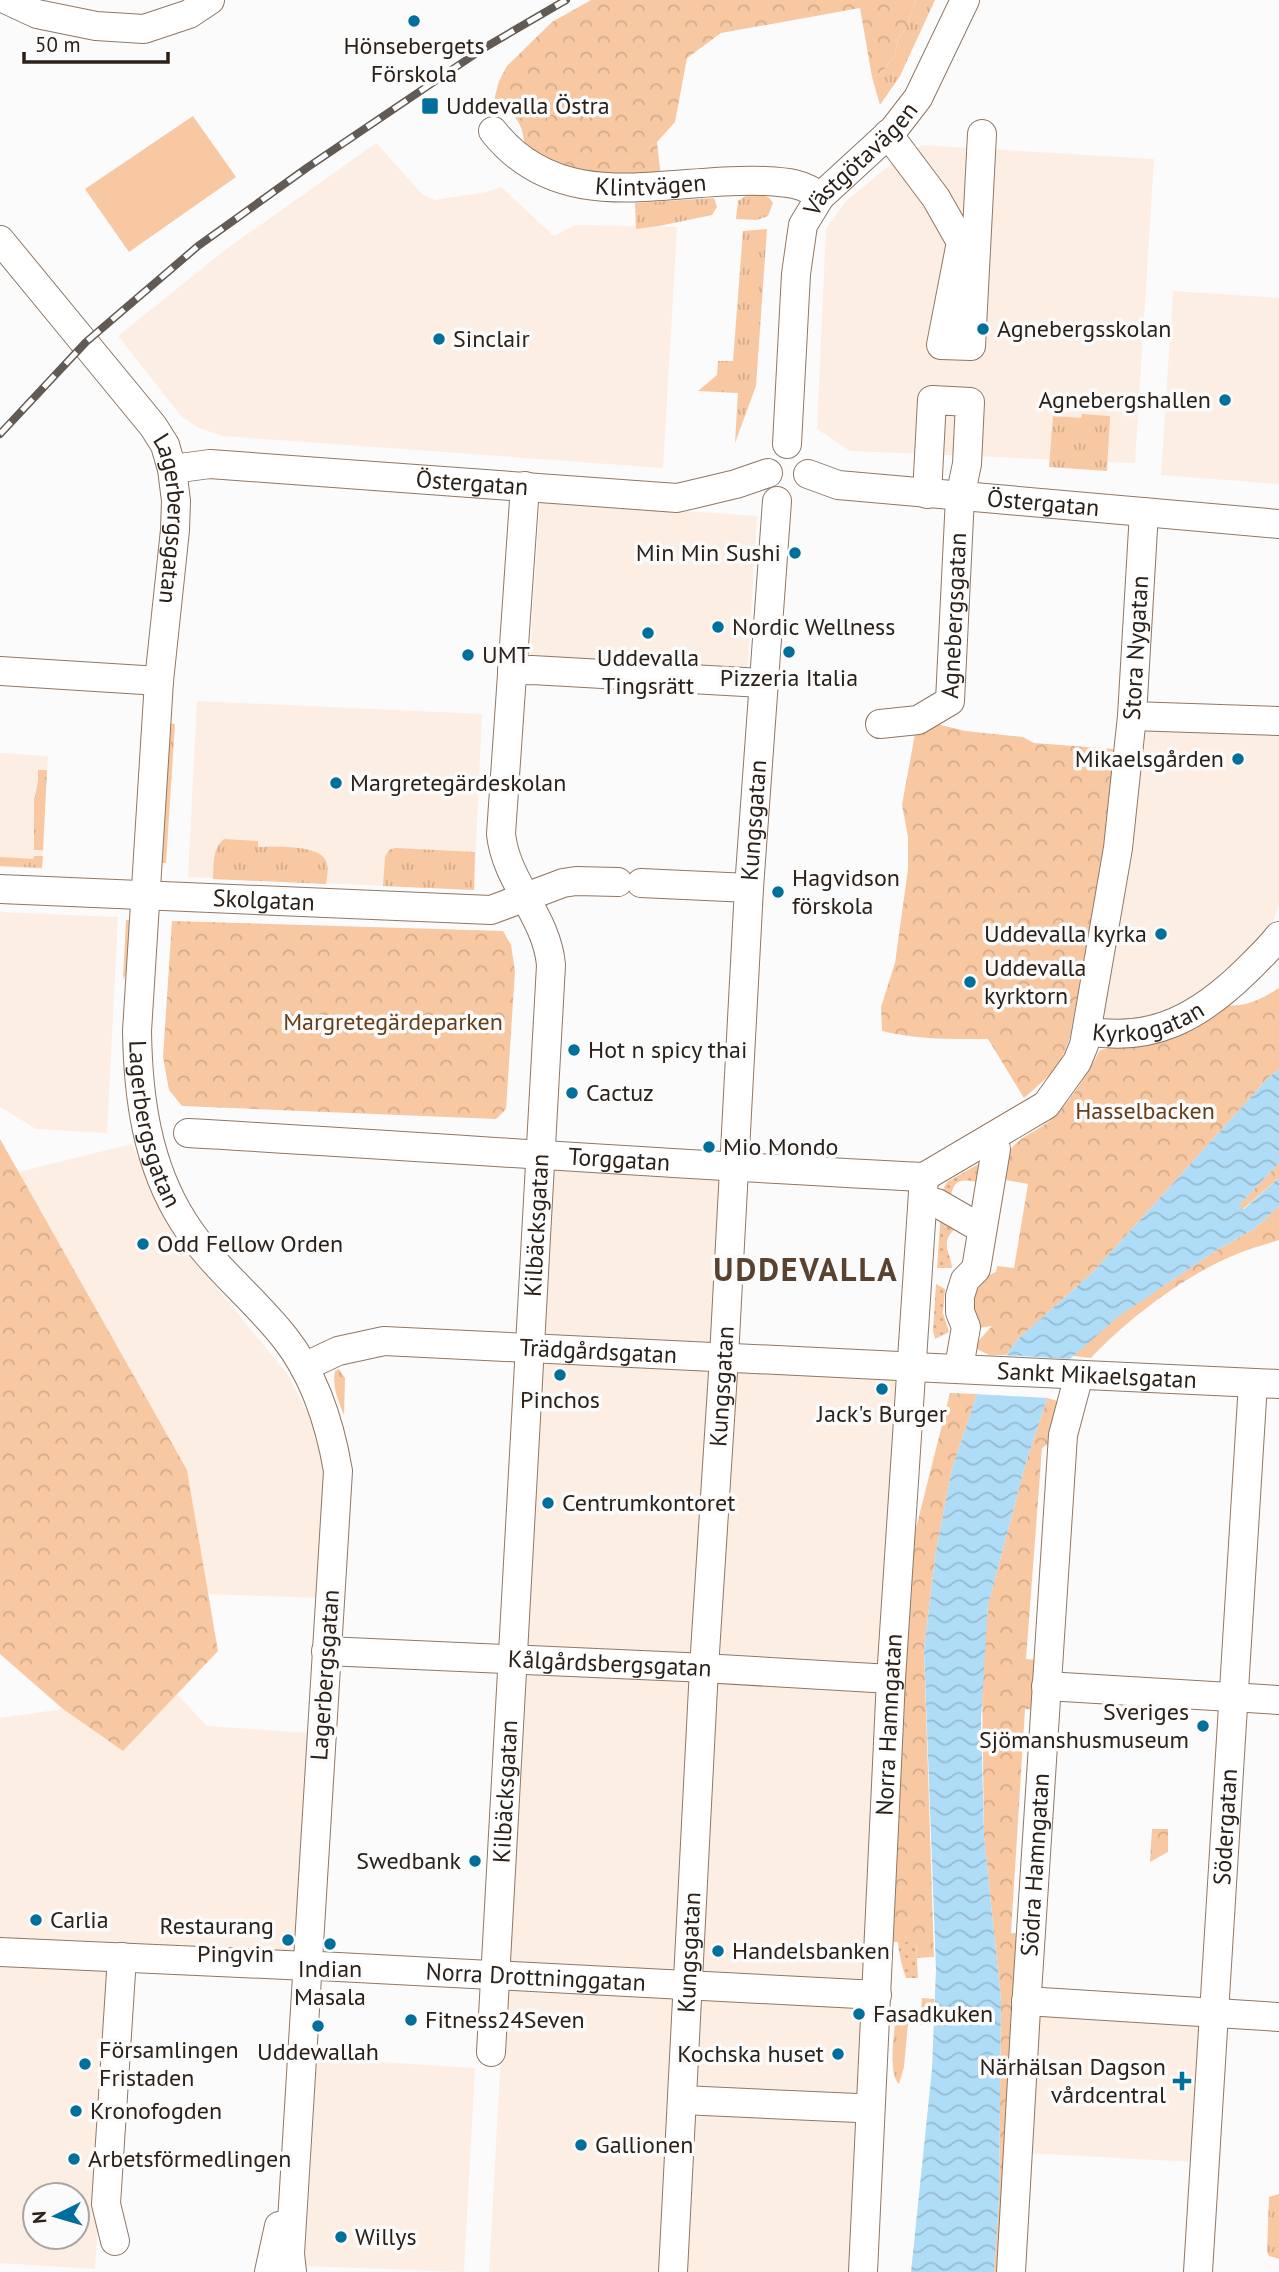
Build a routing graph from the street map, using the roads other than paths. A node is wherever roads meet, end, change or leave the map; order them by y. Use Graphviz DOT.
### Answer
graph roads {
  1 [pos="7,0"];
  2 [pos="210,0"];
  3 [pos="965,0"];
  4 [pos="494,131"];
  5 [pos="888,134"];
  6 [pos="982,134"];
  7 [pos="820,197"];
  8 [pos="0,240"];
  9 [pos="968,243"];
  10 [pos="951,355"];
  11 [pos="787,444"];
  12 [pos="172,469"];
  13 [pos="768,473"];
  14 [pos="808,474"];
  15 [pos="525,486"];
  16 [pos="927,494"];
  17 [pos="960,496"];
  18 [pos="777,501"];
  19 [pos="1144,512"];
  20 [pos="1279,524"];
  21 [pos="0,671"];
  22 [pos="512,671"];
  23 [pos="159,681"];
  24 [pos="762,683"];
  25 [pos="1132,716"];
  26 [pos="1279,721"];
  27 [pos="880,724"];
  28 [pos="749,888"];
  29 [pos="0,890"];
  30 [pos="525,897"];
  31 [pos="158,898"];
  32 [pos="1279,936"];
  33 [pos="1087,1031"];
  34 [pos="188,1133"];
  35 [pos="996,1149"];
  36 [pos="540,1154"];
  37 [pos="735,1167"];
  38 [pos="924,1177"];
  39 [pos="937,1203"];
  40 [pos="982,1229"];
  41 [pos="932,1274"];
  42 [pos="963,1285"];
  43 [pos="530,1347"];
  44 [pos="724,1357"];
  45 [pos="971,1362"];
  46 [pos="303,1367"];
  47 [pos="906,1367"];
  48 [pos="1070,1374"];
  49 [pos="1266,1383"];
  50 [pos="326,1651"];
  51 [pos="513,1659"];
  52 [pos="714,1669"];
  53 [pos="891,1679"];
  54 [pos="1046,1686"];
  55 [pos="1233,1698"];
  56 [pos="1279,1700"];
  57 [pos="0,1952"];
  58 [pos="122,1957"];
  59 [pos="271,1964"];
  60 [pos="313,1966"];
  61 [pos="494,1976"];
  62 [pos="688,1985"];
  63 [pos="877,1995"];
  64 [pos="1026,2001"];
  65 [pos="1214,2013"];
  66 [pos="1279,2017"];
  67 [pos="304,2027"];
  68 [pos="491,2052"];
  69 [pos="682,2100"];
  70 [pos="857,2108"];
  71 [pos="297,2138"];
  72 [pos="115,2241"];
  73 [pos="269,2272"];
  74 [pos="292,2272"];
  75 [pos="673,2272"];
  76 [pos="863,2272"];
  77 [pos="1011,2272"];
  78 [pos="1198,2272"];
  1 -- 2 [label="street"];
  3 -- 5 [label="street, Västgötavägen"];
  4 -- 7 [label="street, Klintvägen"];
  5 -- 7 [label="street, Västgötavägen"];
  5 -- 9 [label="street"];
  6 -- 9 [label="street"];
  7 -- 11 [label="street, Västgötavägen"];
  8 -- 12 [label="street, Lagerbergsgatan"];
  9 -- 10 [label="street"];
  11 -- 13 [label="street"];
  11 -- 14 [label="street"];
  12 -- 15 [label="street, Östergatan"];
  12 -- 23 [label="street, Lagerbergsgatan"];
  13 -- 14 [label="street"];
  13 -- 15 [label="street, Östergatan"];
  14 -- 16 [label="street, Östergatan"];
  15 -- 22 [label="street, Kilbäcksgatan"];
  16 -- 17 [label="street, Östergatan"];
  16 -- 17 [label="street"];
  17 -- 19 [label="street, Östergatan"];
  17 -- 27 [label="street, Agnebergsgatan"];
  18 -- 24 [label="street, Kungsgatan"];
  19 -- 20 [label="street, Östergatan"];
  19 -- 25 [label="street, Stora Nygatan"];
  21 -- 23 [label="street"];
  22 -- 24 [label="street"];
  22 -- 30 [label="street, Kilbäcksgatan"];
  23 -- 31 [label="street, Lagerbergsgatan"];
  24 -- 28 [label="street, Kungsgatan"];
  25 -- 26 [label="street"];
  25 -- 33 [label="street, Stora Nygatan"];
  28 -- 30 [label="street, Skolgatan"];
  28 -- 37 [label="street, Kungsgatan"];
  29 -- 31 [label="street, Skolgatan"];
  30 -- 31 [label="street, Skolgatan"];
  30 -- 36 [label="street, Kilbäcksgatan"];
  31 -- 46 [label="street, Lagerbergsgatan"];
  32 -- 33 [label="street, Kyrkogatan"];
  33 -- 38 [label="street, Kyrkogatan"];
  34 -- 36 [label="street, Torggatan"];
  35 -- 40 [label="street"];
  36 -- 37 [label="street, Torggatan"];
  36 -- 43 [label="street, Kilbäcksgatan"];
  37 -- 38 [label="street, Torggatan"];
  37 -- 44 [label="street, Kungsgatan"];
  38 -- 47 [label="street, Norra Hamngatan"];
  39 -- 40 [label="street"];
  40 -- 42 [label="street"];
  41 -- 42 [label="street"];
  42 -- 45 [label="street"];
  43 -- 44 [label="street, Trädgårdsgatan"];
  43 -- 46 [label="street, Trädgårdsgatan"];
  43 -- 51 [label="street, Kilbäcksgatan"];
  44 -- 47 [label="street, Trädgårdsgatan"];
  44 -- 52 [label="street, Kungsgatan"];
  45 -- 47 [label="street, Sankt Mikaelsgatan"];
  45 -- 48 [label="street, Sankt Mikaelsgatan"];
  46 -- 50 [label="street, Lagerbergsgatan"];
  47 -- 53 [label="street, Norra Hamngatan"];
  48 -- 49 [label="street, Sankt Mikaelsgatan"];
  48 -- 54 [label="street, Södra Hamngatan"];
  49 -- 55 [label="street, Södergatan"];
  50 -- 51 [label="street, Kålgårdsbergsgatan"];
  50 -- 60 [label="street, Lagerbergsgatan"];
  51 -- 52 [label="street, Kålgårdsbergsgatan"];
  51 -- 61 [label="street, Kilbäcksgatan"];
  52 -- 53 [label="street, Kålgårdsbergsgatan"];
  52 -- 62 [label="street, Kungsgatan"];
  53 -- 63 [label="street, Norra Hamngatan"];
  54 -- 55 [label="street"];
  54 -- 64 [label="street, Södra Hamngatan"];
  55 -- 56 [label="street"];
  55 -- 65 [label="street, Södergatan"];
  57 -- 58 [label="street, Norra Drottninggatan"];
  58 -- 59 [label="street, Norra Drottninggatan"];
  58 -- 72 [label="street"];
  59 -- 60 [label="street, Norra Drottninggatan"];
  59 -- 67 [label="street"];
  60 -- 61 [label="street, Norra Drottninggatan"];
  60 -- 67 [label="street, Lagerbergsgatan"];
  61 -- 62 [label="street, Norra Drottninggatan"];
  61 -- 68 [label="street, Kilbäcksgatan"];
  62 -- 63 [label="street, Norra Drottninggatan"];
  62 -- 69 [label="street, Kungsgatan"];
  63 -- 76 [label="street, Norra Hamngatan"];
  64 -- 65 [label="street"];
  64 -- 77 [label="street, Södra Hamngatan"];
  65 -- 66 [label="street"];
  65 -- 78 [label="street, Södergatan"];
  67 -- 71 [label="street, Lagerbergsgatan"];
  69 -- 70 [label="street"];
  69 -- 75 [label="street, Kungsgatan"];
  71 -- 73 [label="street, Lagerbergsgatan"];
  71 -- 74 [label="street, Lagerbergsgatan"];
}
